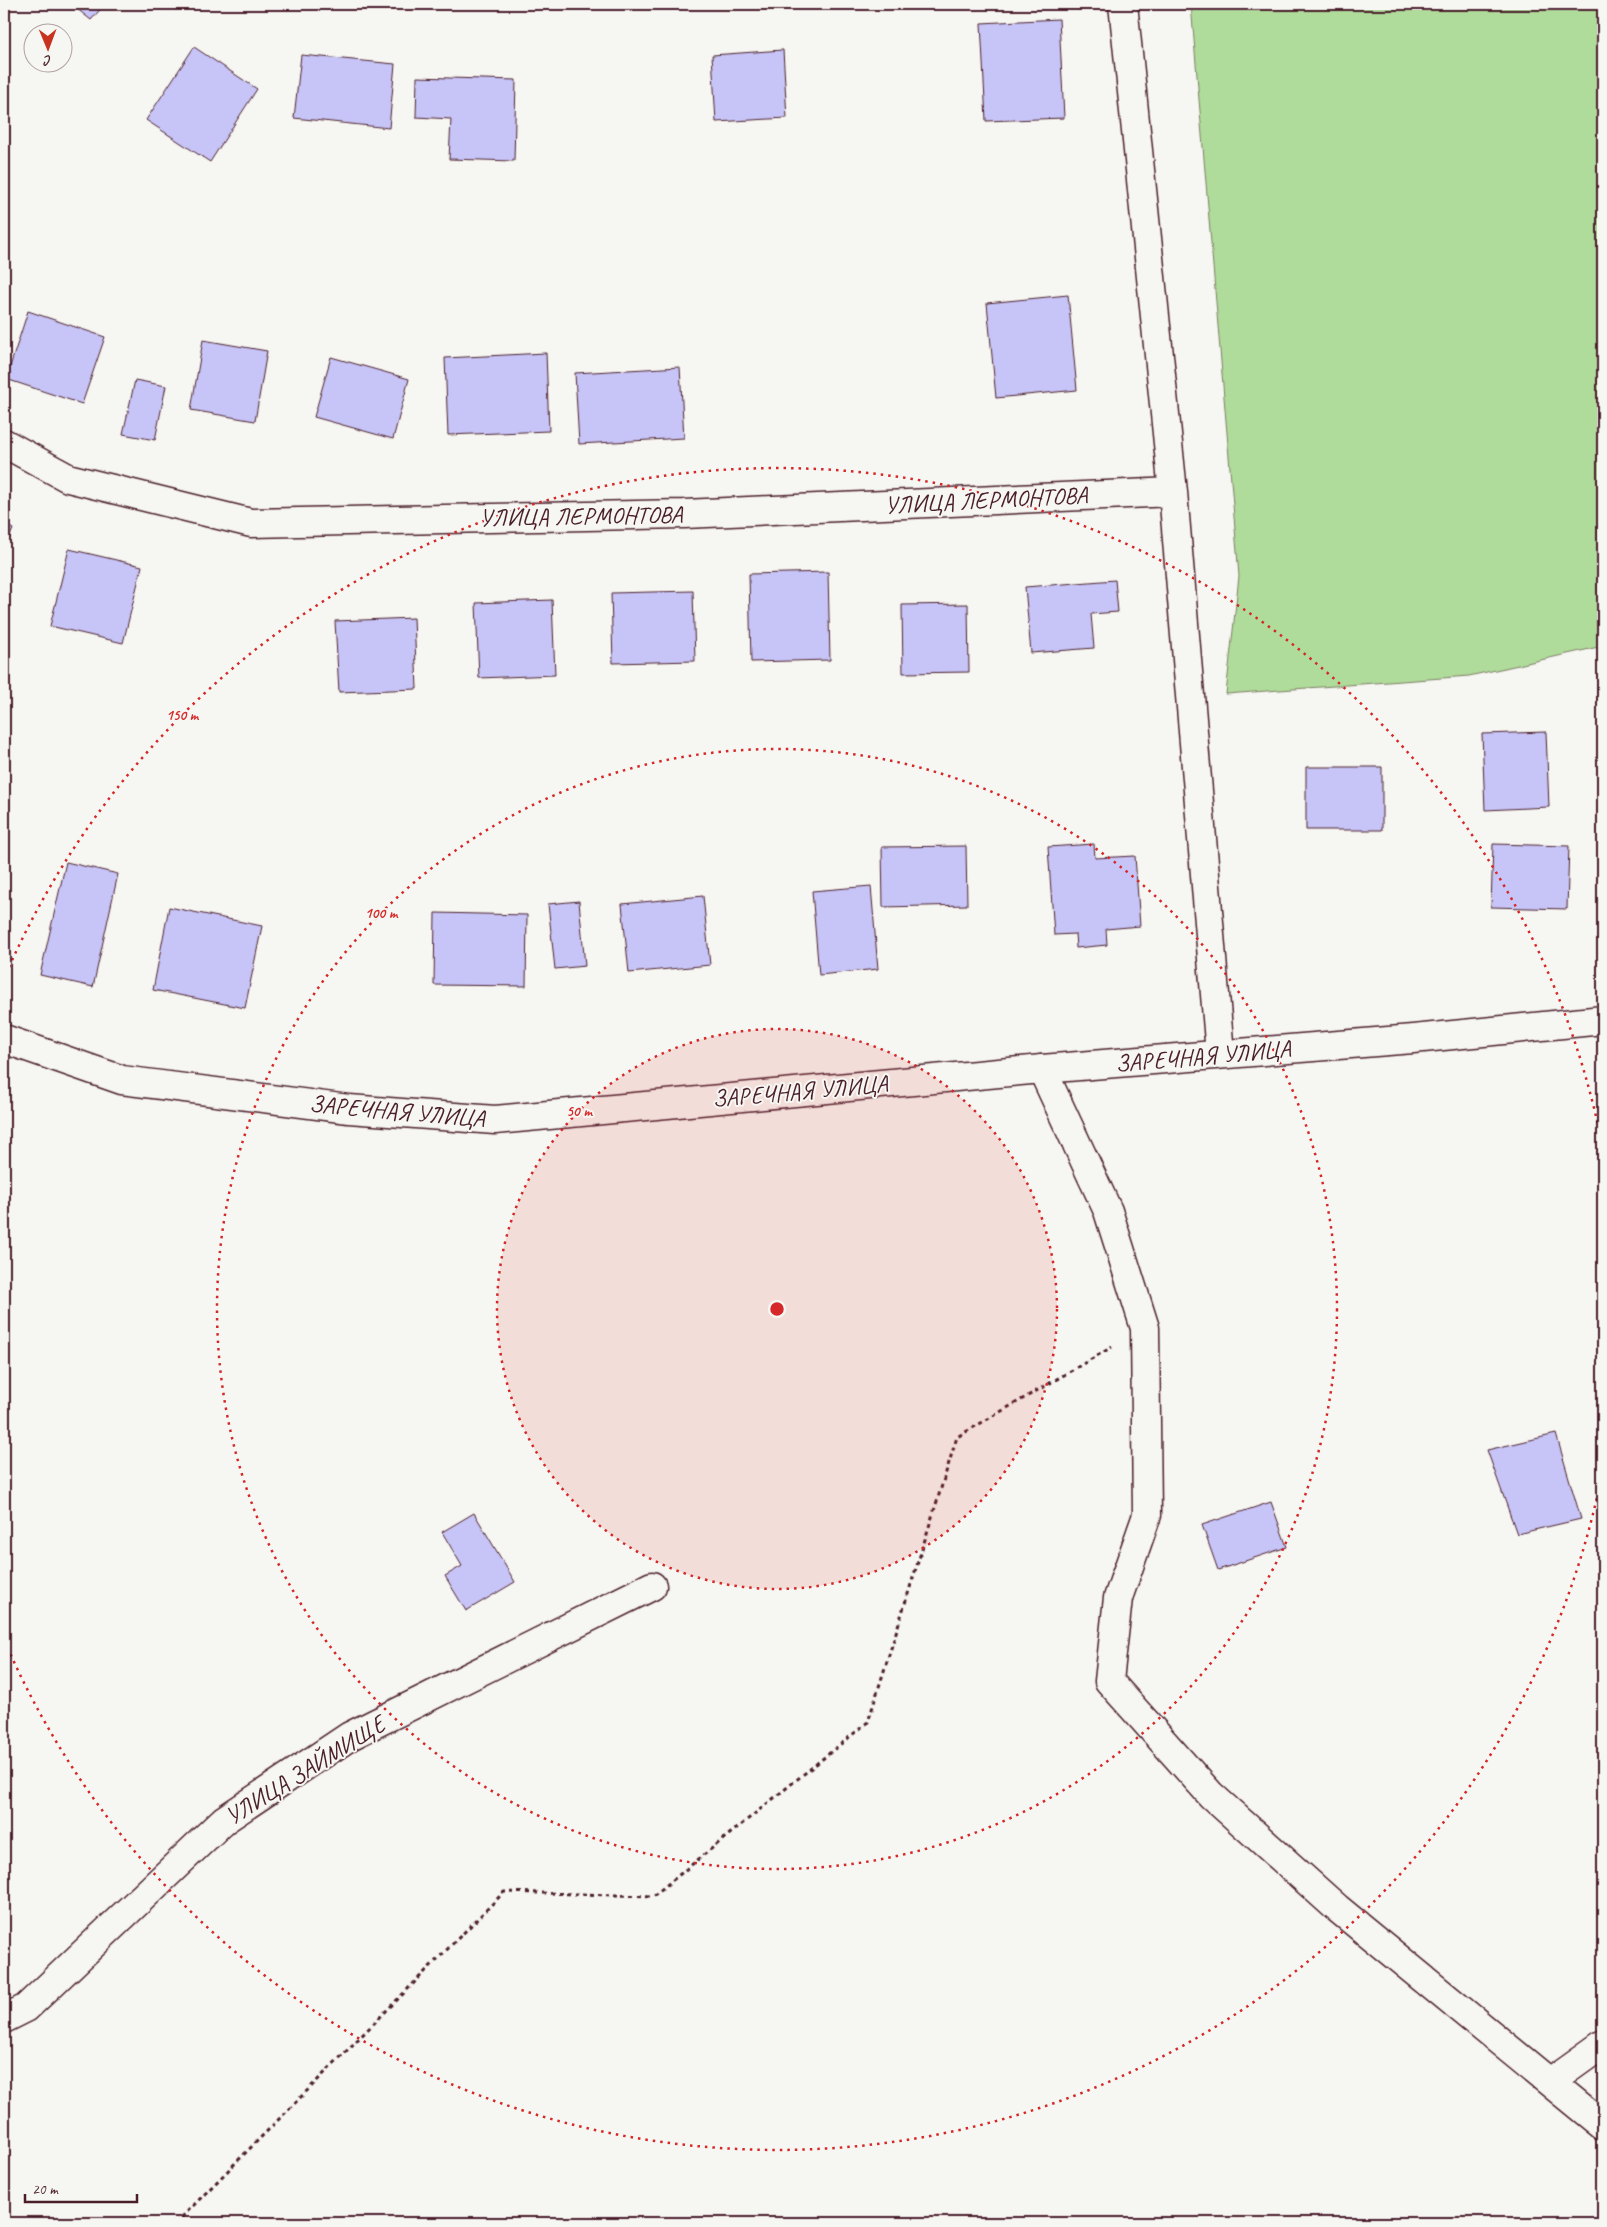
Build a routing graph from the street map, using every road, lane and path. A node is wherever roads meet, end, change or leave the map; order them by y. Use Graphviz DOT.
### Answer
graph roads {
  1 [pos="1123,4"];
  2 [pos="4,443"];
  3 [pos="1173,492"];
  4 [pos="1603,1020"];
  5 [pos="4,1039"];
  6 [pos="1220,1054"];
  7 [pos="1042,1069"];
  8 [pos="1145,1328"];
  9 [pos="652,1586"];
  10 [pos="4,2019"];
  11 [pos="1603,2044"];
  12 [pos="1550,2082"];
  13 [pos="1603,2126"];
  14 [pos="176,2223"];
  1 -- 3 [label="street"];
  2 -- 3 [label="street, УЛИЦА ЛЕРМОНТОВА"];
  3 -- 6 [label="street"];
  4 -- 6 [label="street, ЗАРЕЧНАЯ УЛИЦА"];
  5 -- 7 [label="street, ЗАРЕЧНАЯ УЛИЦА"];
  6 -- 7 [label="street, ЗАРЕЧНАЯ УЛИЦА"];
  7 -- 8 [label="street"];
  8 -- 12 [label="street"];
  8 -- 14 [label="path"];
  9 -- 10 [label="street, УЛИЦА ЗАЙМИЩЕ"];
  11 -- 12 [label="street"];
  12 -- 13 [label="street"];
}
